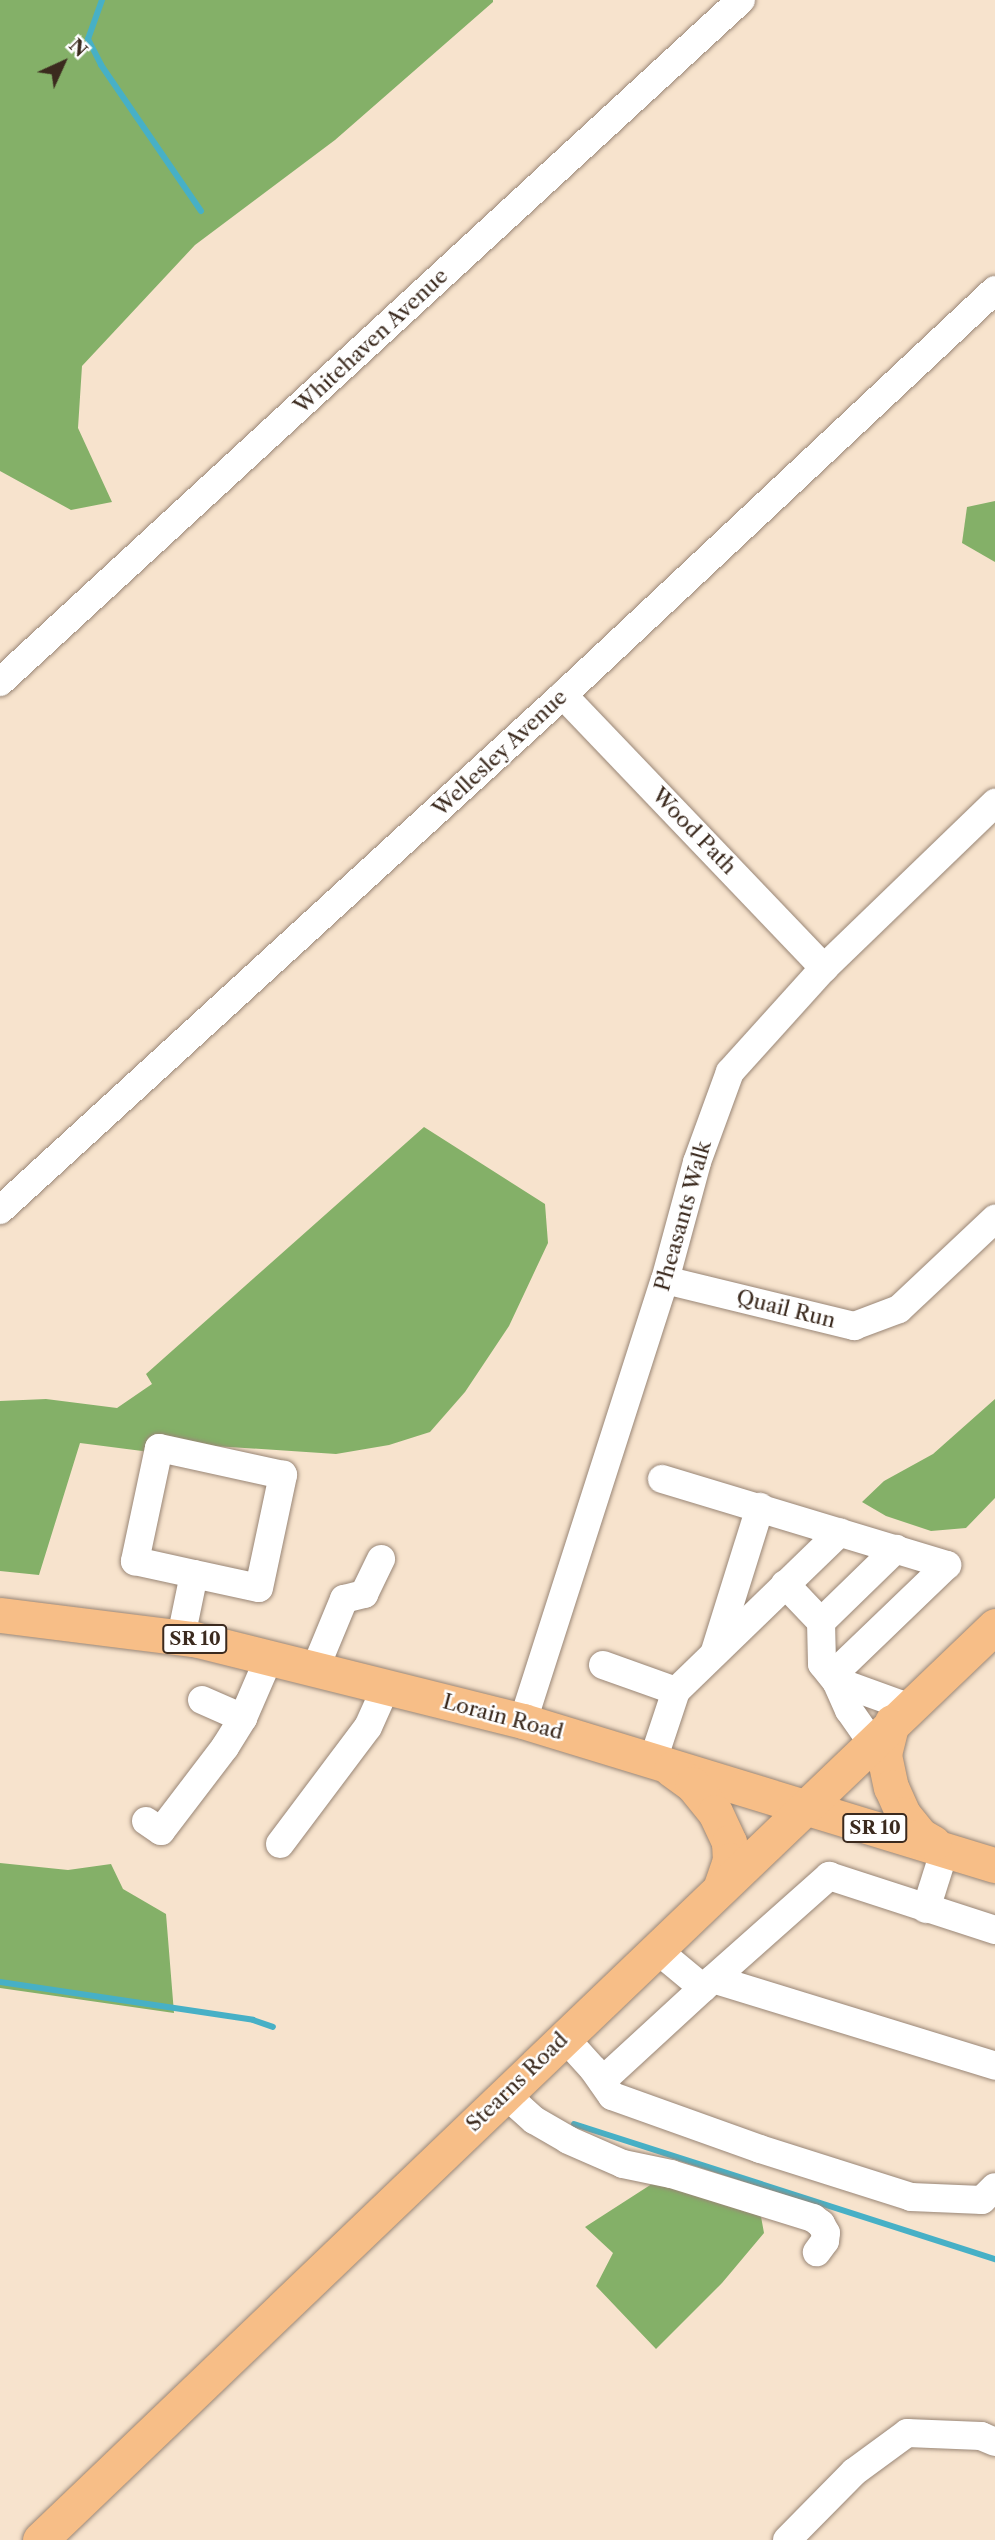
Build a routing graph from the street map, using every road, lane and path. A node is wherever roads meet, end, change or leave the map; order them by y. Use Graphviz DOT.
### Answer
graph roads {
  1 [pos="741,0"];
  2 [pos="995,290"];
  3 [pos="0,682"];
  4 [pos="564,695"];
  5 [pos="995,803"];
  6 [pos="824,968"];
  7 [pos="0,1210"];
  8 [pos="995,1219"];
  9 [pos="665,1280"];
  10 [pos="662,1479"];
  11 [pos="760,1507"];
  12 [pos="840,1532"];
  13 [pos="896,1549"];
  14 [pos="381,1559"];
  15 [pos="194,1574"];
  16 [pos="785,1584"];
  17 [pos="0,1615"];
  18 [pos="821,1622"];
  19 [pos="995,1626"];
  20 [pos="181,1637"];
  21 [pos="715,1653"];
  22 [pos="269,1658"];
  23 [pos="603,1665"];
  24 [pos="315,1669"];
  25 [pos="836,1681"];
  26 [pos="386,1687"];
  27 [pos="676,1691"];
  28 [pos="202,1700"];
  29 [pos="243,1718"];
  30 [pos="523,1721"];
  31 [pos="891,1723"];
  32 [pos="658,1761"];
  33 [pos="804,1806"];
  34 [pos="146,1821"];
  35 [pos="280,1844"];
  36 [pos="945,1849"];
  37 [pos="995,1865"];
  38 [pos="721,1886"];
  39 [pos="926,1909"];
  40 [pos="995,1930"];
  41 [pos="656,1949"];
  42 [pos="708,1984"];
  43 [pos="564,2037"];
  44 [pos="995,2066"];
  45 [pos="602,2081"];
  46 [pos="505,2094"];
  47 [pos="995,2187"];
  48 [pos="817,2252"];
  49 [pos="995,2442"];
  50 [pos="40,2540"];
  51 [pos="787,2540"];
  1 -- 3 [label="street, Whitehaven Avenue"];
  2 -- 4 [label="street, Wellesley Avenue"];
  4 -- 6 [label="street, Wood Path"];
  4 -- 7 [label="street, Wellesley Avenue"];
  5 -- 6 [label="street, Pheasants Walk"];
  6 -- 9 [label="street, Pheasants Walk"];
  8 -- 9 [label="street, Quail Run"];
  9 -- 30 [label="street, Pheasants Walk"];
  10 -- 11 [label="street"];
  11 -- 12 [label="street"];
  11 -- 21 [label="street"];
  12 -- 13 [label="street"];
  12 -- 16 [label="street"];
  13 -- 18 [label="street"];
  13 -- 25 [label="street"];
  14 -- 24 [label="street"];
  15 -- 15 [label="street"];
  15 -- 20 [label="street"];
  16 -- 18 [label="street"];
  16 -- 21 [label="street"];
  17 -- 20 [label="main road, Lorain Road / SR 10"];
  18 -- 25 [label="street"];
  19 -- 31 [label="main road, Stearns Road"];
  20 -- 22 [label="main road, Lorain Road / SR 10"];
  21 -- 27 [label="street"];
  22 -- 24 [label="main road, Lorain Road / SR 10"];
  22 -- 29 [label="street"];
  23 -- 27 [label="street"];
  24 -- 26 [label="main road, Lorain Road / SR 10"];
  25 -- 31 [label="street"];
  25 -- 31 [label="street"];
  26 -- 30 [label="main road, Lorain Road / SR 10"];
  26 -- 35 [label="street"];
  27 -- 32 [label="street"];
  28 -- 29 [label="street"];
  29 -- 34 [label="street"];
  30 -- 32 [label="main road, Lorain Road / SR 10"];
  31 -- 33 [label="main road, Stearns Road"];
  31 -- 36 [label="main road"];
  32 -- 33 [label="main road, Lorain Road / SR 10"];
  32 -- 38 [label="main road"];
  33 -- 36 [label="main road, Lorain Road / SR 10"];
  33 -- 38 [label="main road, Stearns Road"];
  36 -- 37 [label="main road, Lorain Road / SR 10"];
  36 -- 39 [label="street"];
  38 -- 41 [label="main road, Stearns Road"];
  39 -- 40 [label="street"];
  39 -- 42 [label="street"];
  41 -- 42 [label="street"];
  41 -- 43 [label="main road, Stearns Road"];
  42 -- 44 [label="street"];
  42 -- 45 [label="street"];
  43 -- 45 [label="street"];
  43 -- 46 [label="main road, Stearns Road"];
  45 -- 47 [label="street"];
  46 -- 48 [label="street"];
  46 -- 50 [label="main road, Stearns Road"];
  49 -- 51 [label="street"];
}
